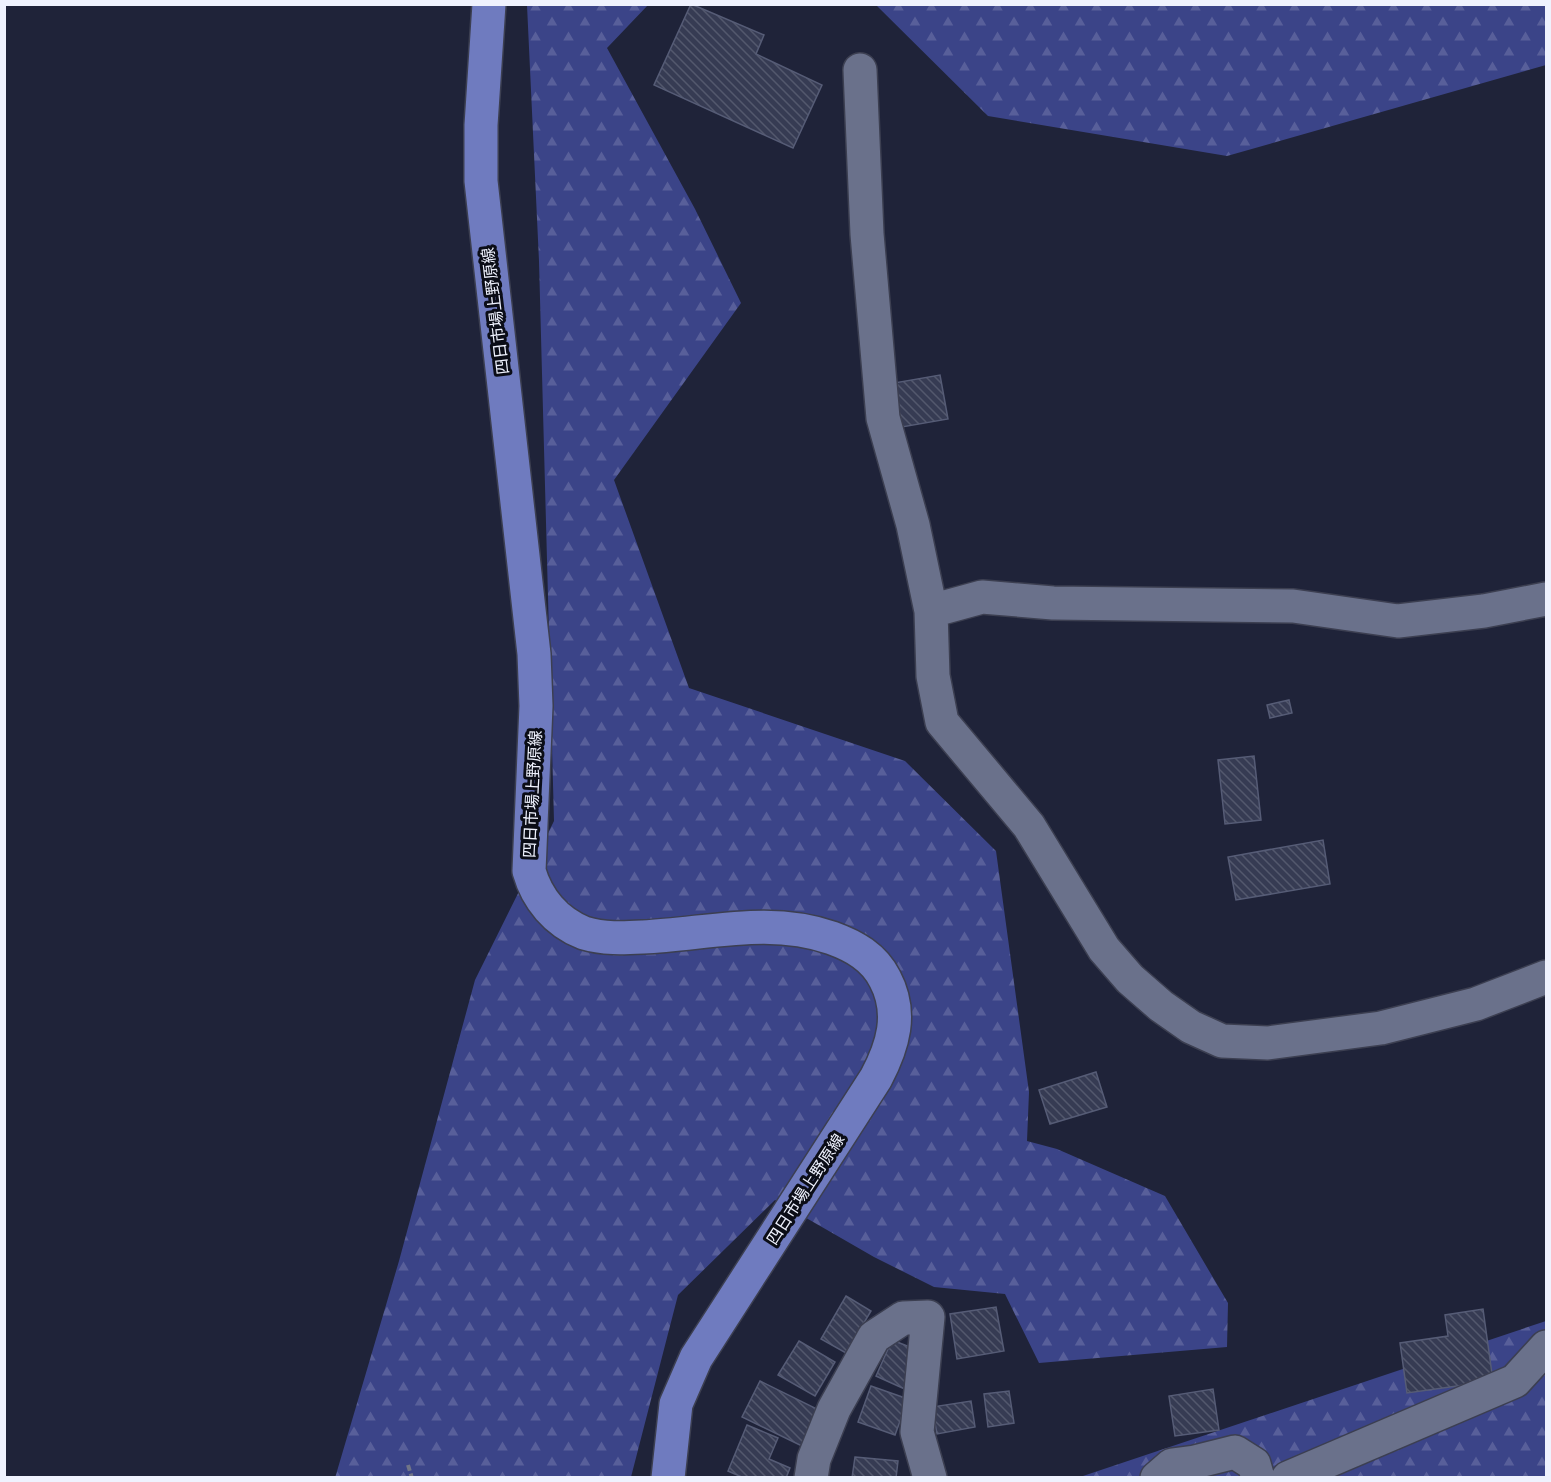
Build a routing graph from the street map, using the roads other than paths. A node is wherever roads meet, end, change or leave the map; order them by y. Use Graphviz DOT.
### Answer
graph roads {
  1 [pos="489,4"];
  2 [pos="860,70"];
  3 [pos="1546,599"];
  4 [pos="932,610"];
  5 [pos="1546,977"];
  6 [pos="1546,1347"];
  7 [pos="668,1478"];
  8 [pos="811,1478"];
  9 [pos="930,1478"];
  10 [pos="1156,1478"];
  11 [pos="1258,1478"];
  12 [pos="1288,1478"];
  1 -- 7 [label="main road, 四日市場上野原線"];
  2 -- 4 [label="street"];
  3 -- 4 [label="street"];
  4 -- 5 [label="street"];
  6 -- 12 [label="street"];
  8 -- 9 [label="street"];
  10 -- 11 [label="street"];
}
